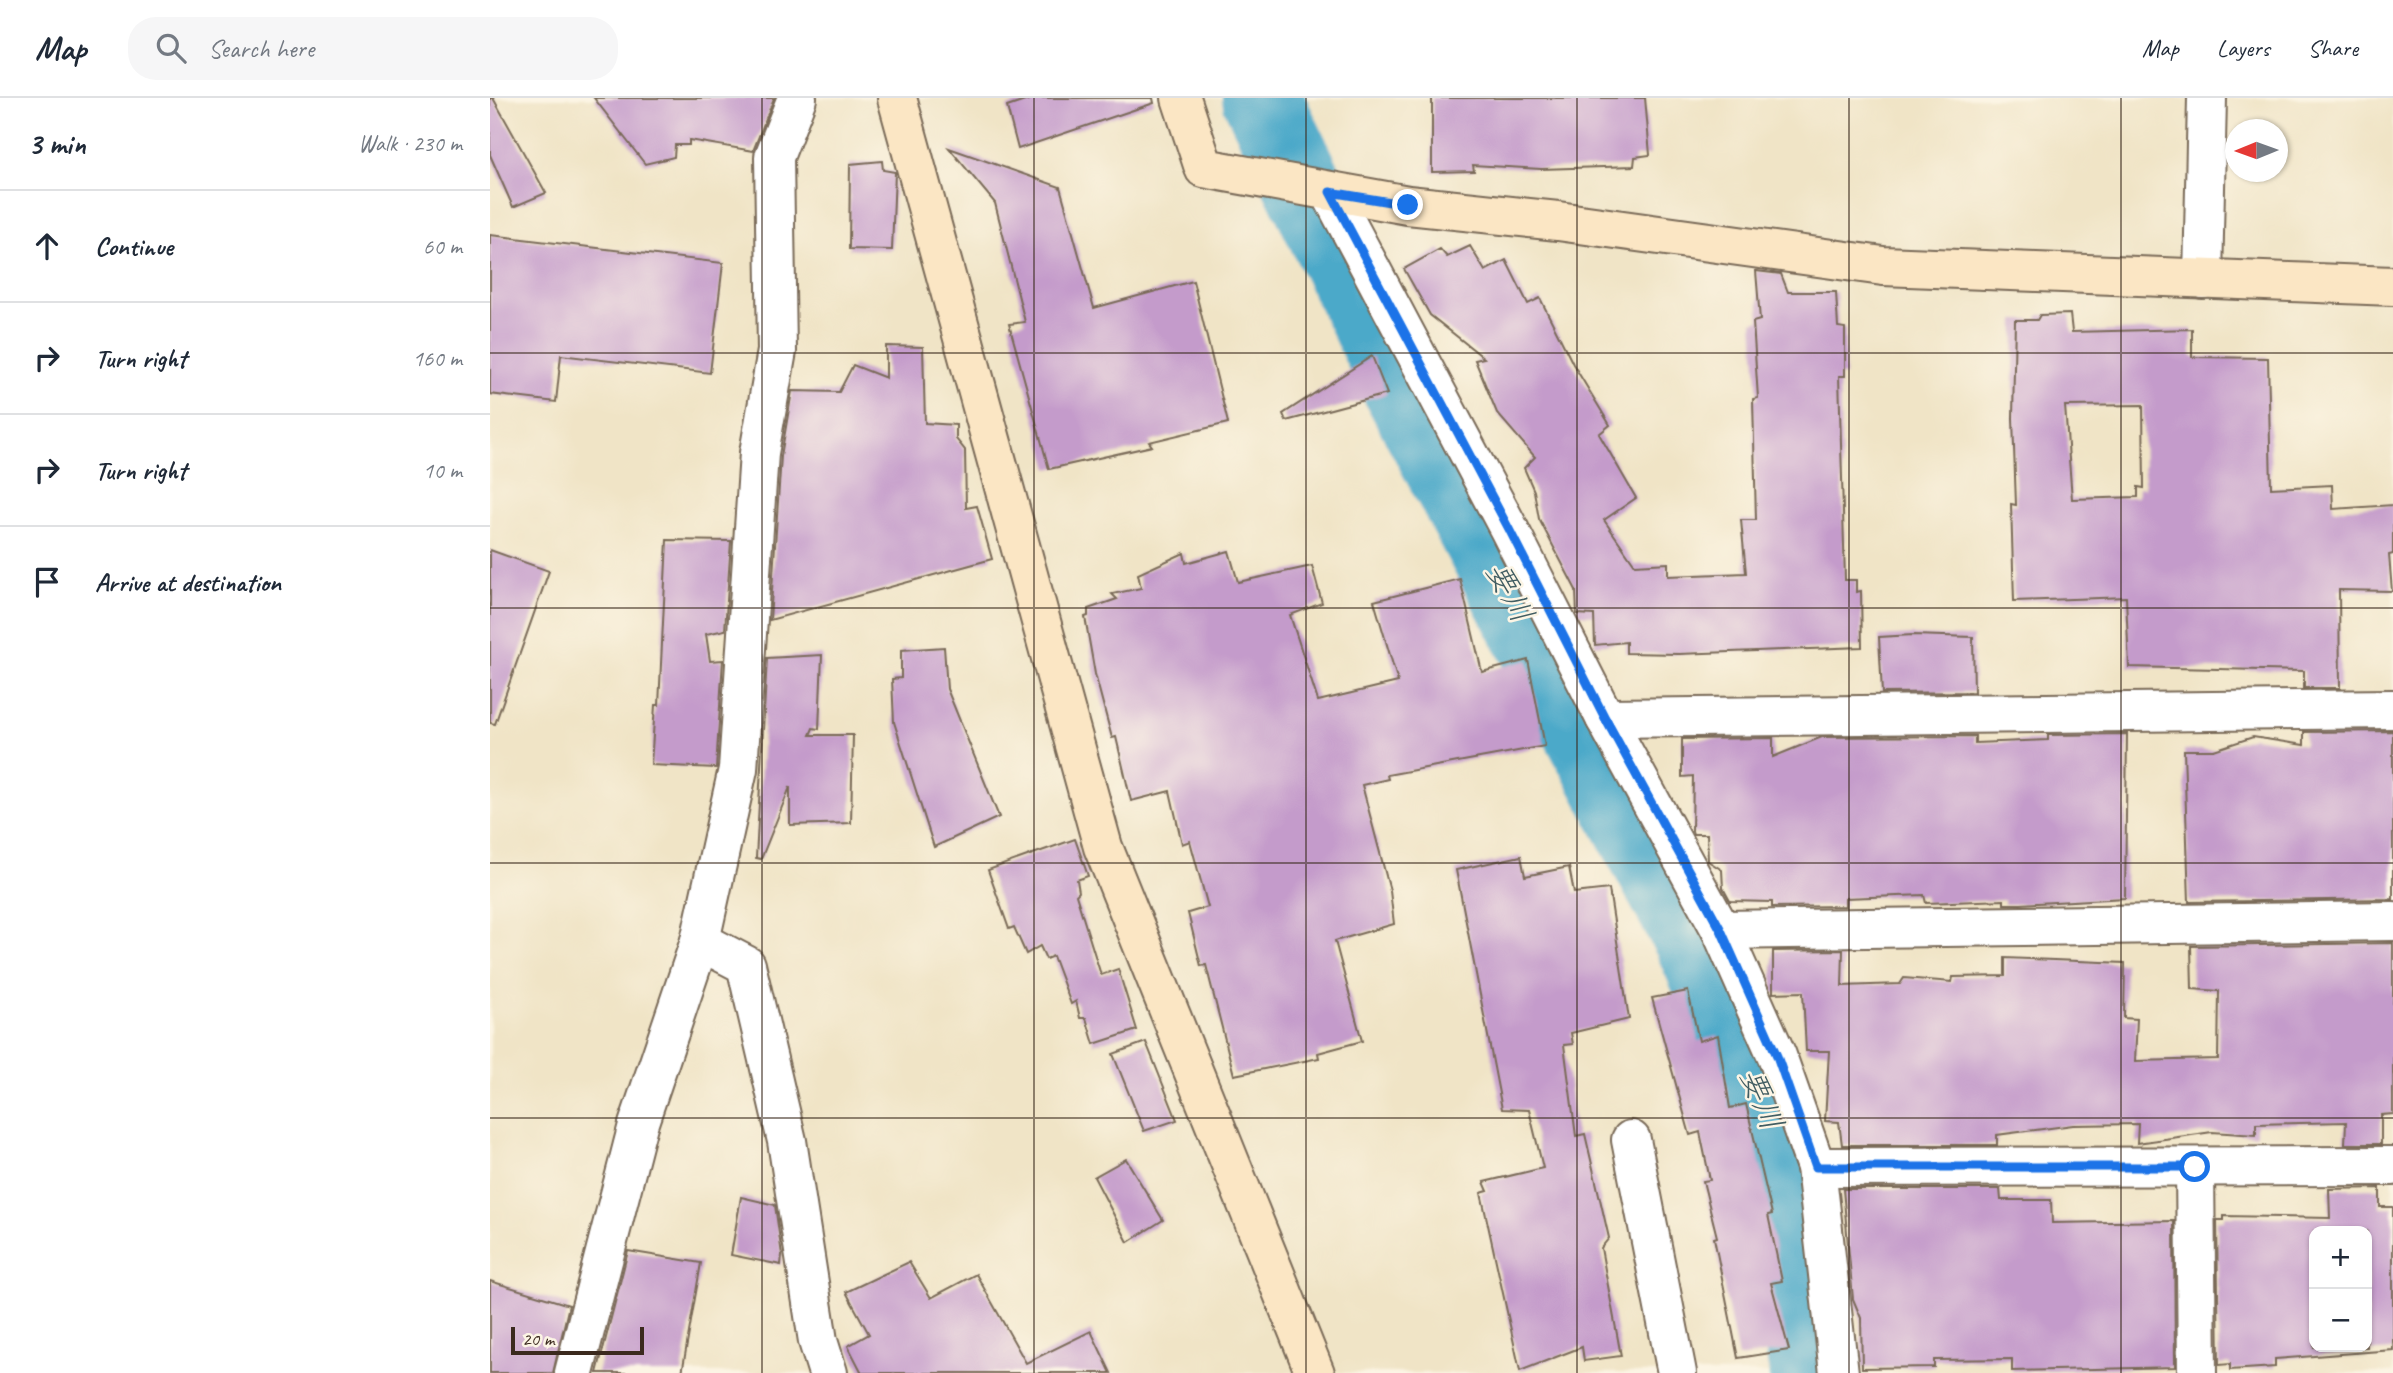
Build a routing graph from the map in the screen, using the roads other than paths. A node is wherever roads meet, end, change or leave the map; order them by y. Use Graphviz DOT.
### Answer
graph roads {
  1 [pos="797,98"];
  2 [pos="897,98"];
  3 [pos="1181,98"];
  4 [pos="2207,98"];
  5 [pos="1330,192"];
  6 [pos="2203,279"];
  7 [pos="2393,286"];
  8 [pos="2393,709"];
  9 [pos="1605,718"];
  10 [pos="2393,922"];
  11 [pos="1721,930"];
  12 [pos="700,941"];
  13 [pos="1630,1140"];
  14 [pos="2393,1166"];
  15 [pos="1816,1167"];
  16 [pos="2195,1167"];
  17 [pos="574,1373"];
  18 [pos="828,1373"];
  19 [pos="1315,1373"];
  20 [pos="1677,1373"];
  21 [pos="1839,1373"];
  22 [pos="2197,1373"];
  1 -- 12 [label="street"];
  2 -- 19 [label="street"];
  3 -- 5 [label="street"];
  4 -- 6 [label="street"];
  5 -- 6 [label="street"];
  5 -- 9 [label="street"];
  6 -- 7 [label="street"];
  8 -- 9 [label="street"];
  9 -- 11 [label="street"];
  10 -- 11 [label="street"];
  11 -- 15 [label="street"];
  12 -- 17 [label="street"];
  12 -- 18 [label="street"];
  13 -- 20 [label="street"];
  14 -- 16 [label="street"];
  15 -- 16 [label="street"];
  15 -- 21 [label="street"];
  16 -- 22 [label="street"];
}
